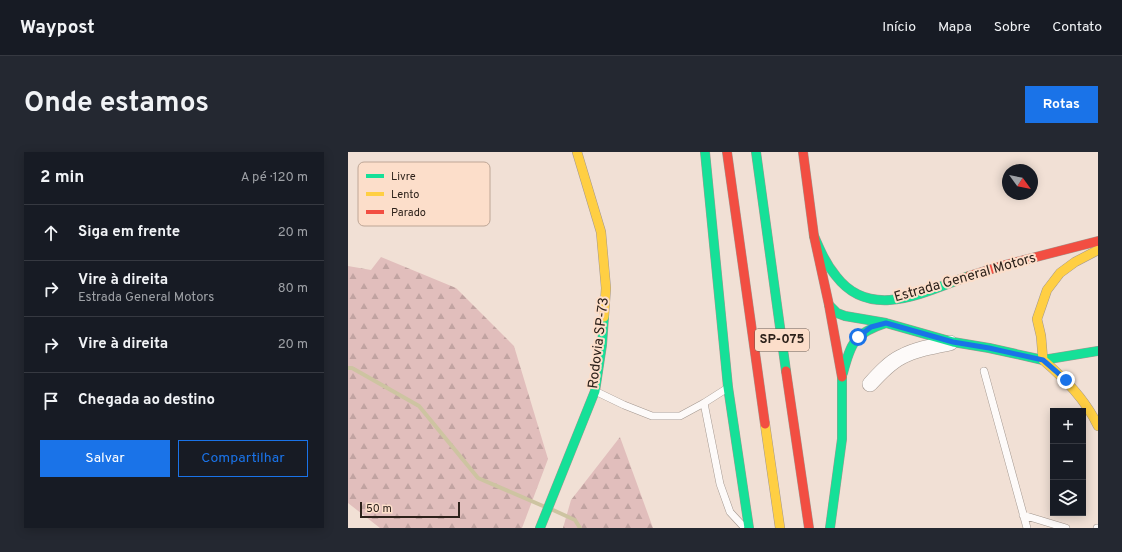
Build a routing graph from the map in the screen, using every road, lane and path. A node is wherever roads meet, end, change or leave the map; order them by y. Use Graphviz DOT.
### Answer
graph roads {
  1 [pos="577,152"];
  2 [pos="705,152"];
  3 [pos="727,152"];
  4 [pos="756,152"];
  5 [pos="803,152"];
  6 [pos="814,236"];
  7 [pos="1098,241"];
  8 [pos="1098,250"];
  9 [pos="829,305"];
  10 [pos="886,323"];
  11 [pos="953,342"];
  12 [pos="1098,351"];
  13 [pos="1043,360"];
  14 [pos="984,371"];
  15 [pos="842,377"];
  16 [pos="870,384"];
  17 [pos="728,387"];
  18 [pos="595,391"];
  19 [pos="704,403"];
  20 [pos="1098,426"];
  21 [pos="1023,515"];
  22 [pos="541,526"];
  23 [pos="745,528"];
  24 [pos="749,528"];
  25 [pos="780,528"];
  26 [pos="809,528"];
  27 [pos="830,528"];
  28 [pos="1027,528"];
  29 [pos="1066,528"];
  1 -- 18 [label="main road, Rodovia SP-73"];
  2 -- 17 [label="main road"];
  3 -- 25 [label="main road, SP-075"];
  4 -- 26 [label="main road, SP-075"];
  5 -- 6 [label="main road"];
  6 -- 7 [label="main road, Estrada General Motors"];
  6 -- 9 [label="main road"];
  8 -- 13 [label="main road"];
  9 -- 10 [label="main road, Estrada General Motors"];
  9 -- 15 [label="main road"];
  10 -- 11 [label="main road, Estrada General Motors"];
  10 -- 15 [label="main road"];
  11 -- 13 [label="main road, Estrada General Motors"];
  11 -- 16 [label="street"];
  12 -- 13 [label="main road"];
  13 -- 20 [label="main road"];
  14 -- 21 [label="lane"];
  15 -- 27 [label="main road"];
  17 -- 19 [label="lane"];
  17 -- 24 [label="main road"];
  18 -- 19 [label="lane"];
  18 -- 22 [label="main road, Rodovia SP-73"];
  19 -- 23 [label="lane"];
  21 -- 28 [label="lane"];
  21 -- 29 [label="lane"];
}
